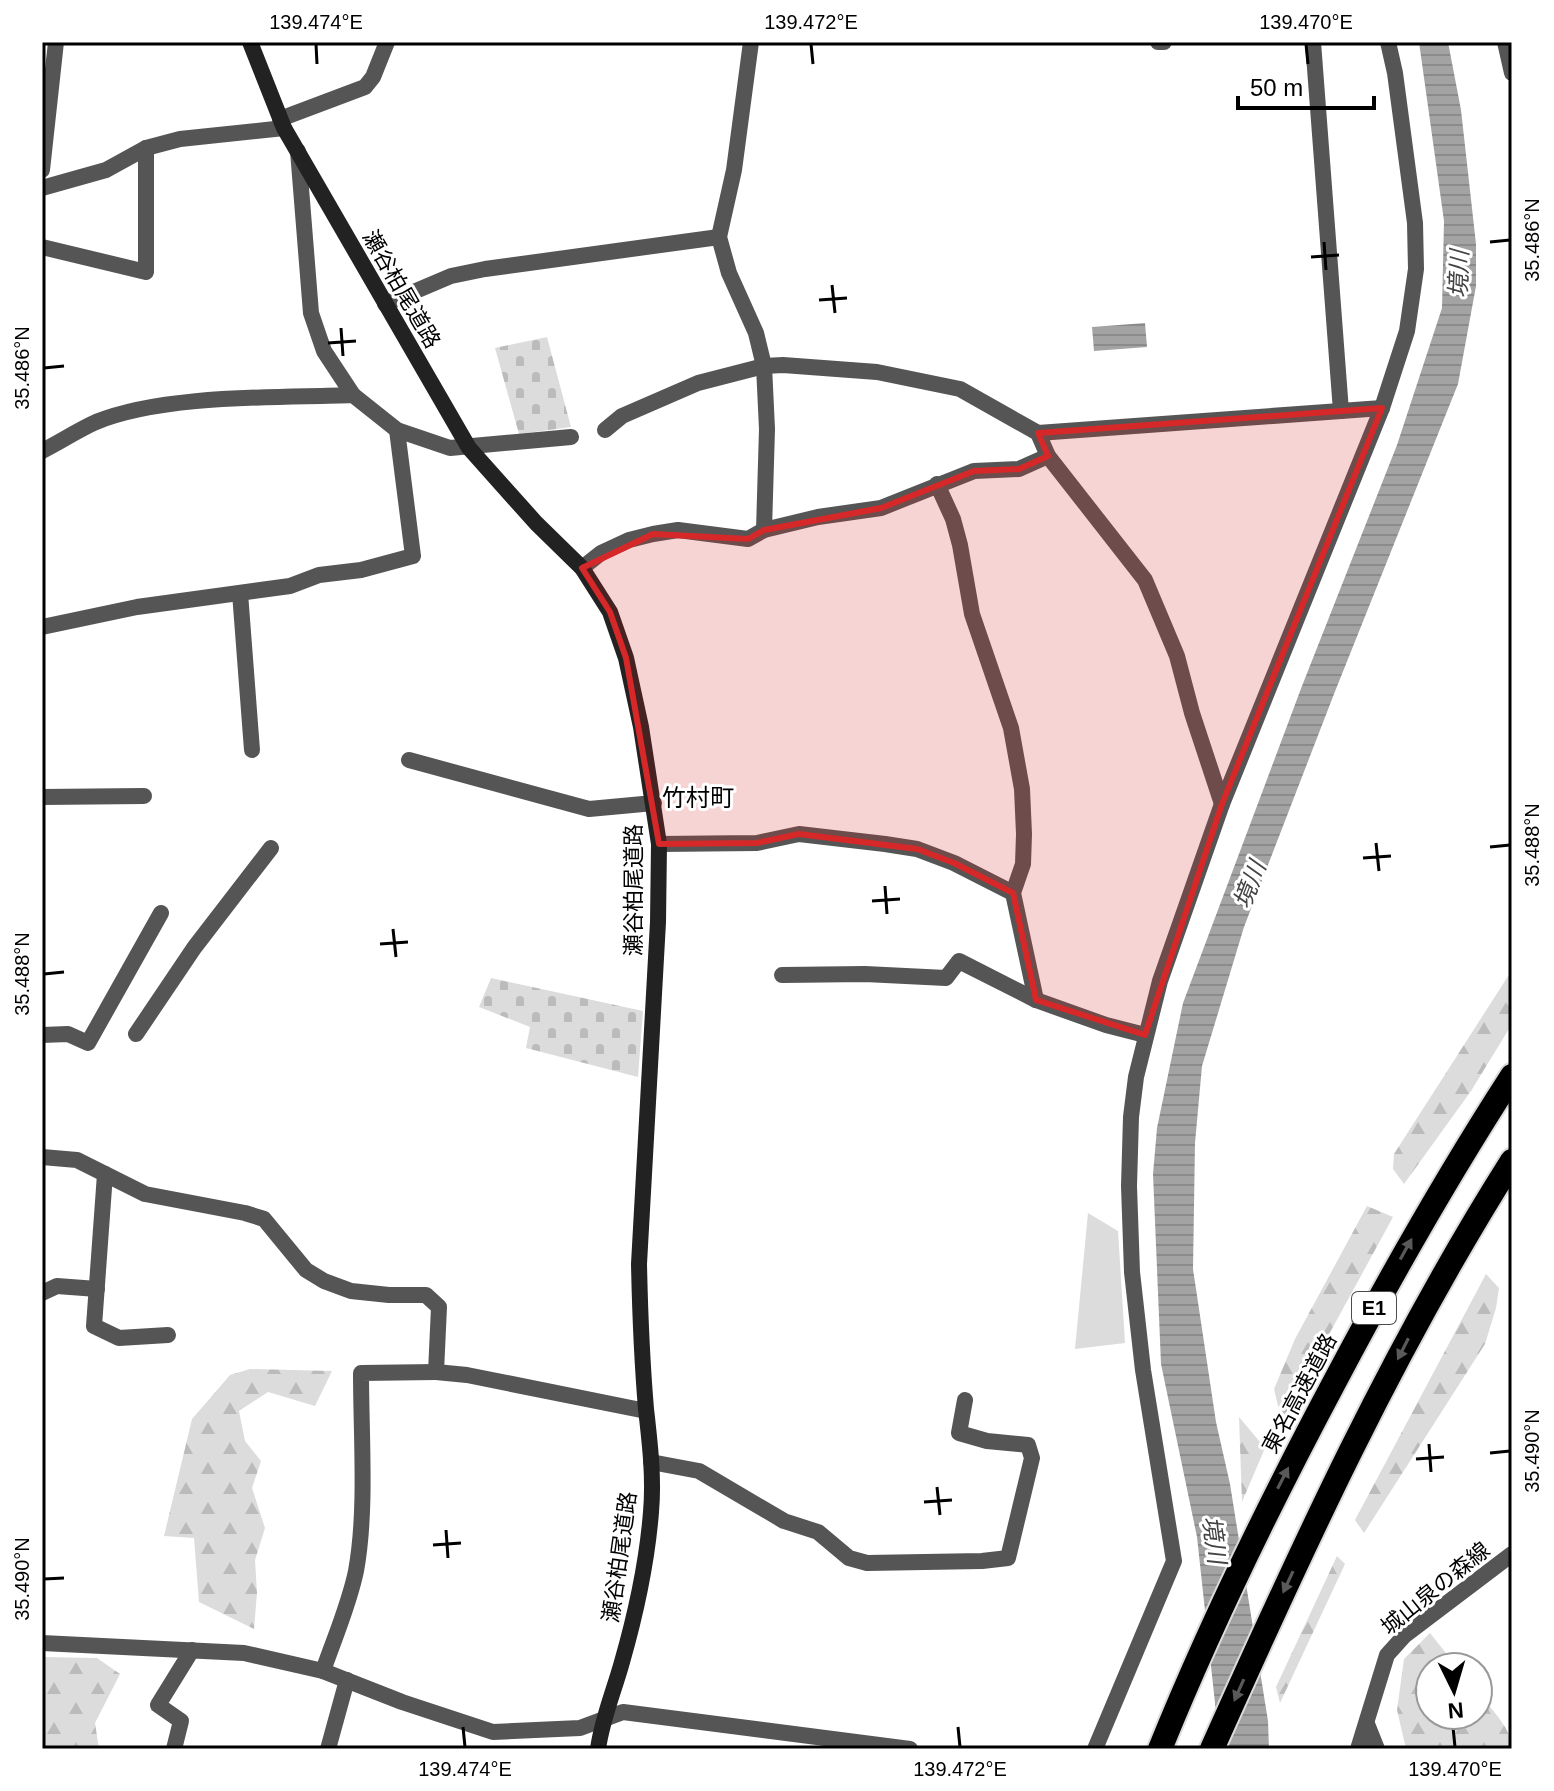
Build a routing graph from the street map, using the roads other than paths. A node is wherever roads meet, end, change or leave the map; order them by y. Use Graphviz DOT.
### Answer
graph roads {
  1 [pos="56,42"];
  2 [pos="250,42"];
  3 [pos="387,42"];
  4 [pos="751,42"];
  5 [pos="1158,42"];
  6 [pos="1164,42"];
  7 [pos="1313,42"];
  8 [pos="1388,42"];
  9 [pos="1505,42"];
  10 [pos="1512,73"];
  11 [pos="282,124"];
  12 [pos="146,148"];
  13 [pos="298,151"];
  14 [pos="42,170"];
  15 [pos="42,188"];
  16 [pos="719,237"];
  17 [pos="42,247"];
  18 [pos="385,304"];
  19 [pos="764,366"];
  20 [pos="353,395"];
  21 [pos="1382,408"];
  22 [pos="1341,411"];
  23 [pos="397,430"];
  24 [pos="605,430"];
  25 [pos="1038,433"];
  26 [pos="571,437"];
  27 [pos="469,448"];
  28 [pos="42,451"];
  29 [pos="1048,456"];
  30 [pos="937,484"];
  31 [pos="764,530"];
  32 [pos="582,568"];
  33 [pos="240,593"];
  34 [pos="42,627"];
  35 [pos="252,750"];
  36 [pos="409,760"];
  37 [pos="144,796"];
  38 [pos="42,797"];
  39 [pos="654,803"];
  40 [pos="1222,804"];
  41 [pos="659,844"];
  42 [pos="271,848"];
  43 [pos="1013,893"];
  44 [pos="161,913"];
  45 [pos="782,975"];
  46 [pos="1036,1000"];
  47 [pos="136,1034"];
  48 [pos="42,1035"];
  49 [pos="1145,1035"];
  50 [pos="1512,1076"];
  51 [pos="42,1157"];
  52 [pos="1512,1161"];
  53 [pos="105,1174"];
  54 [pos="97,1289"];
  55 [pos="42,1293"];
  56 [pos="168,1337"];
  57 [pos="436,1372"];
  58 [pos="965,1400"];
  59 [pos="646,1411"];
  60 [pos="651,1462"];
  61 [pos="1512,1554"];
  62 [pos="42,1643"];
  63 [pos="192,1650"];
  64 [pos="323,1671"];
  65 [pos="347,1680"];
  66 [pos="602,1722"];
  67 [pos="1367,1724"];
  68 [pos="816,1743"];
  69 [pos="174,1749"];
  70 [pos="328,1749"];
  71 [pos="598,1749"];
  72 [pos="910,1749"];
  73 [pos="1095,1749"];
  74 [pos="1160,1749"];
  75 [pos="1212,1749"];
  76 [pos="1358,1749"];
  77 [pos="1377,1749"];
  1 -- 14 [label="street"];
  2 -- 11 [label="main road, 瀬谷柏尾道路"];
  3 -- 11 [label="street"];
  4 -- 16 [label="street"];
  5 -- 6 [label="street"];
  7 -- 22 [label="street"];
  8 -- 21 [label="street"];
  9 -- 10 [label="street"];
  11 -- 12 [label="street"];
  11 -- 13 [label="main road, 瀬谷柏尾道路"];
  12 -- 15 [label="street"];
  12 -- 17 [label="street"];
  13 -- 18 [label="main road, 瀬谷柏尾道路"];
  13 -- 20 [label="street"];
  16 -- 18 [label="street"];
  16 -- 19 [label="street"];
  18 -- 27 [label="main road, 瀬谷柏尾道路"];
  19 -- 24 [label="street"];
  19 -- 25 [label="street"];
  19 -- 31 [label="street"];
  20 -- 23 [label="street"];
  20 -- 28 [label="street"];
  21 -- 22 [label="street"];
  21 -- 40 [label="street"];
  22 -- 25 [label="street"];
  23 -- 27 [label="street"];
  23 -- 33 [label="street"];
  25 -- 29 [label="street"];
  26 -- 27 [label="street"];
  27 -- 32 [label="main road, 瀬谷柏尾道路"];
  29 -- 30 [label="street"];
  29 -- 40 [label="street"];
  30 -- 31 [label="street"];
  30 -- 43 [label="street"];
  31 -- 32 [label="street"];
  32 -- 39 [label="main road, 瀬谷柏尾道路"];
  33 -- 34 [label="street"];
  33 -- 35 [label="street"];
  36 -- 39 [label="street"];
  37 -- 38 [label="street"];
  39 -- 41 [label="main road, 瀬谷柏尾道路"];
  40 -- 49 [label="street"];
  41 -- 43 [label="street"];
  41 -- 59 [label="main road, 瀬谷柏尾道路"];
  42 -- 47 [label="street"];
  43 -- 46 [label="street"];
  44 -- 48 [label="street"];
  45 -- 46 [label="street"];
  46 -- 49 [label="street"];
  49 -- 73 [label="street"];
  74 -- 50 [label="highway, 東名高速道路 / E1, one-way"];
  51 -- 53 [label="street"];
  52 -- 75 [label="highway, E1, one-way"];
  53 -- 54 [label="street"];
  53 -- 57 [label="street"];
  54 -- 55 [label="street"];
  54 -- 56 [label="street"];
  57 -- 59 [label="street"];
  57 -- 64 [label="street"];
  58 -- 60 [label="street"];
  59 -- 60 [label="main road, 瀬谷柏尾道路"];
  60 -- 66 [label="main road, 瀬谷柏尾道路"];
  61 -- 67 [label="street, 城山泉の森線"];
  62 -- 63 [label="street"];
  63 -- 64 [label="street"];
  63 -- 69 [label="street"];
  64 -- 65 [label="street"];
  65 -- 66 [label="street"];
  65 -- 70 [label="street"];
  66 -- 68 [label="street"];
  66 -- 71 [label="main road, 瀬谷柏尾道路"];
  67 -- 76 [label="street, 城山泉の森線"];
  67 -- 77 [label="street"];
  68 -- 72 [label="street"];
}
